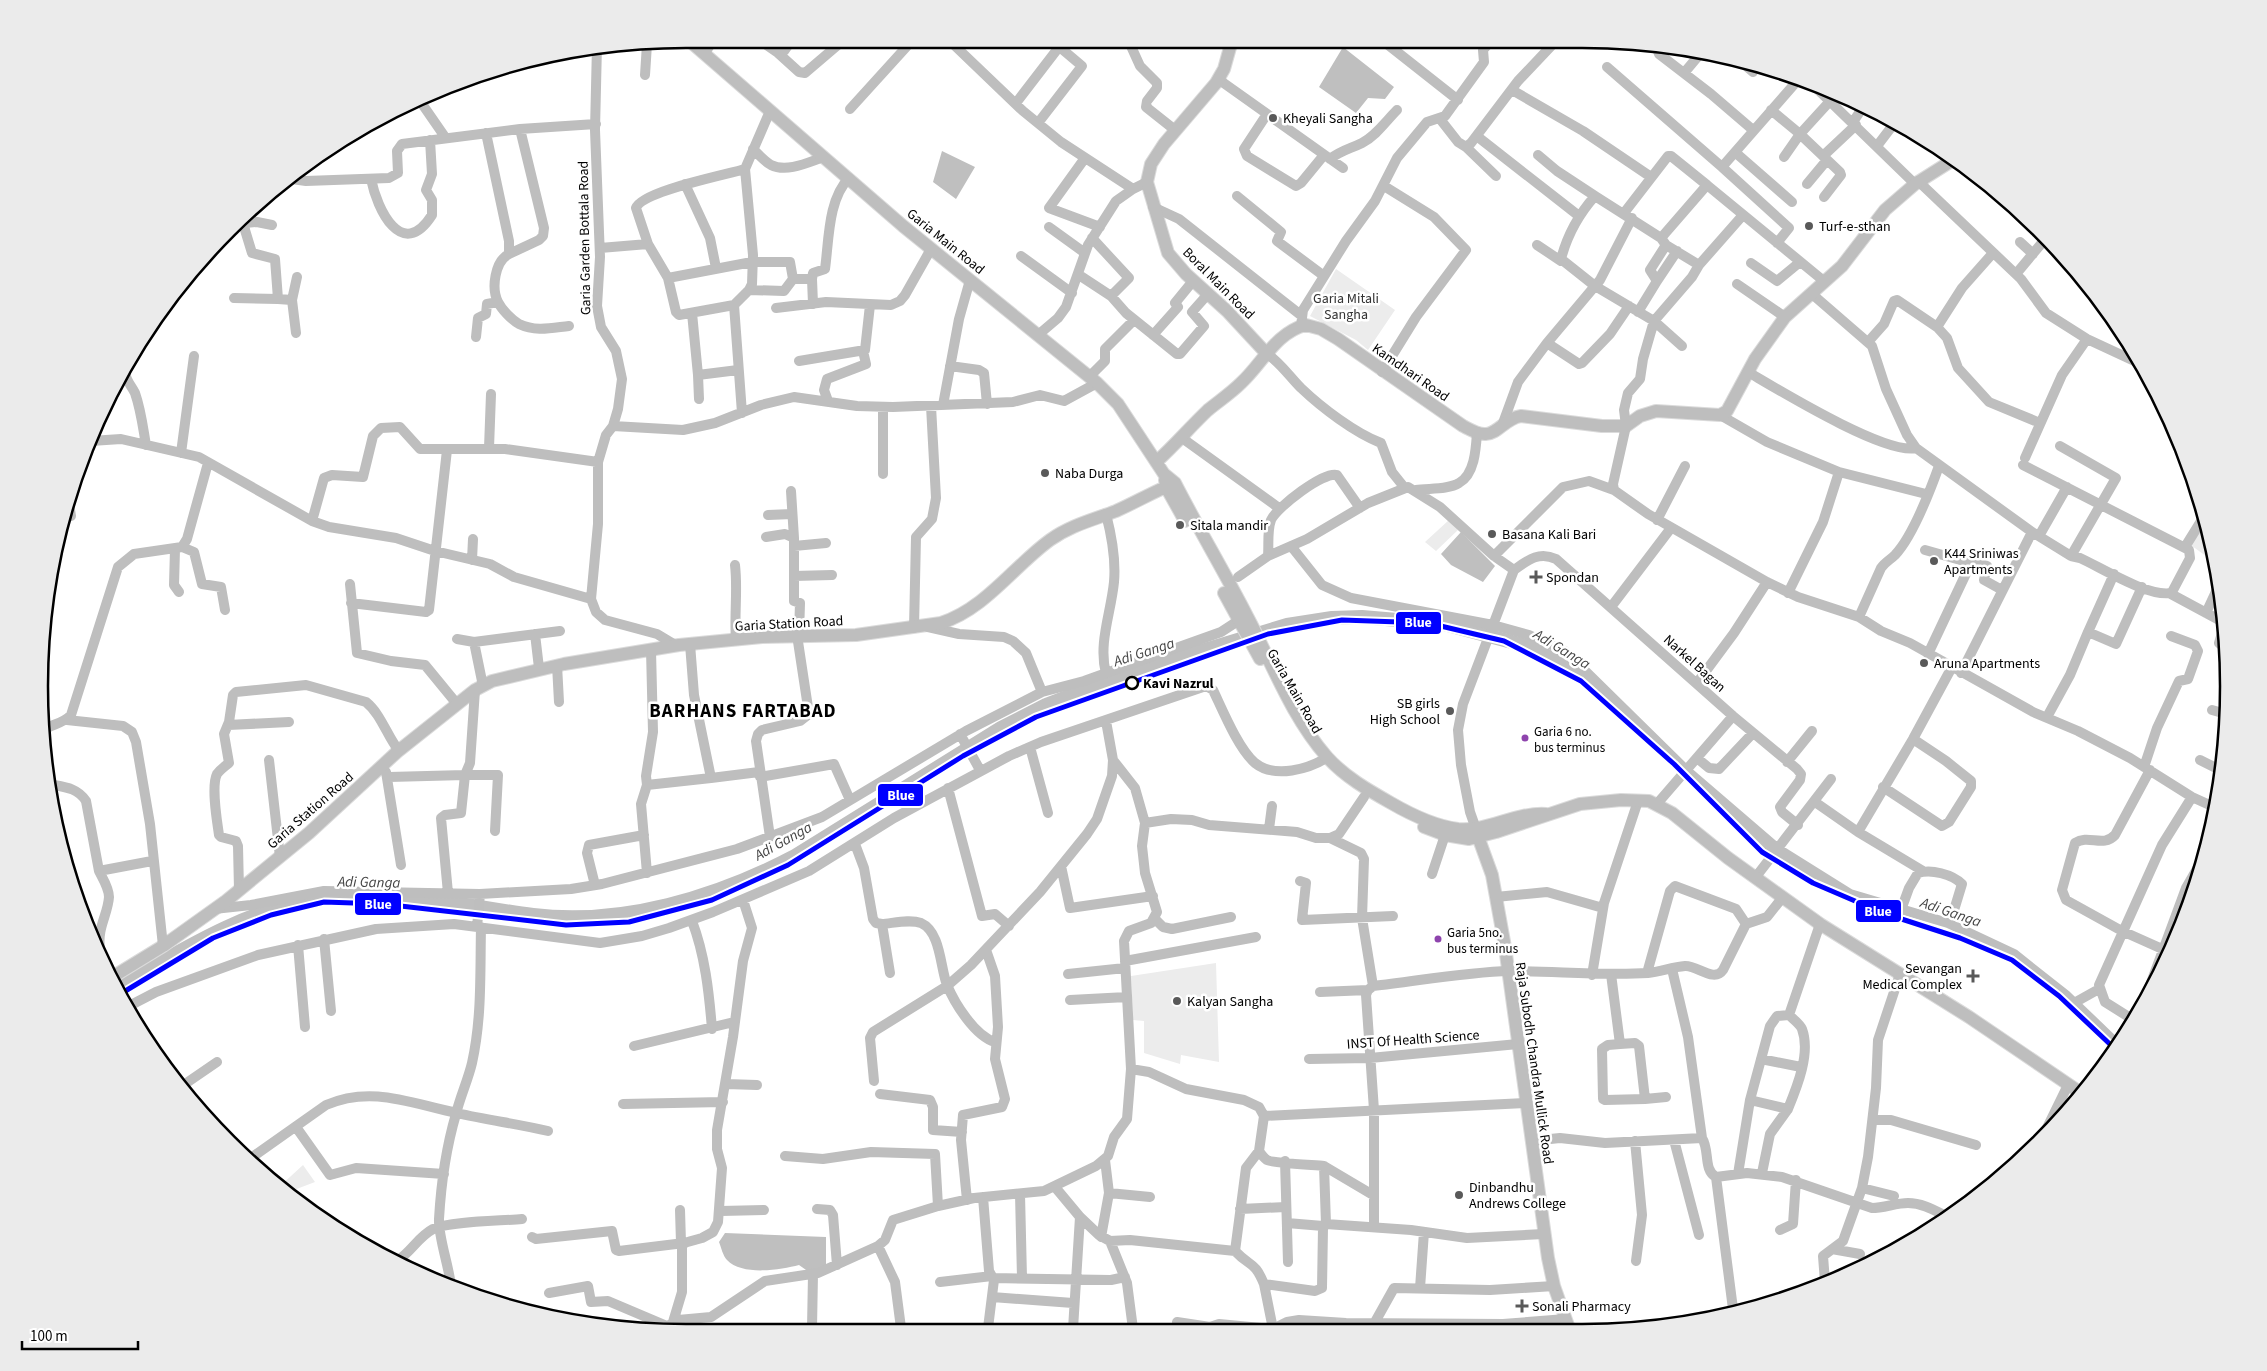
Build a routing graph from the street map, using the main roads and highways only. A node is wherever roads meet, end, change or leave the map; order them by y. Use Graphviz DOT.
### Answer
graph roads {
  1 [pos="1230,48"];
  2 [pos="707,49"];
  3 [pos="1948,163"];
  4 [pos="1266,353"];
  5 [pos="1156,462"];
  6 [pos="1168,481"];
  7 [pos="1324,760"];
  8 [pos="1411,817"];
  9 [pos="1477,833"];
  10 [pos="117,974"];
  11 [pos="2075,1089"];
  12 [pos="1568,1324"];
  1 -- 4 [label="main road, Boral Main Road"];
  2 -- 5 [label="main road, Garia Main Road"];
  3 -- 4 [label="main road, Kamdhari Road"];
  4 -- 5 [label="main road"];
  5 -- 6 [label="main road, Garia Main Road"];
  6 -- 7 [label="main road, Garia Main Road"];
  6 -- 10 [label="main road, Garia Station Road"];
  7 -- 8 [label="main road, Garia Main Road"];
  7 -- 8 [label="main road, Garia Main Road"];
  8 -- 9 [label="main road, Garia Main Road"];
  8 -- 9 [label="main road, Garia Main Road"];
  9 -- 11 [label="main road"];
  9 -- 12 [label="main road, Raja Subodh Chandra Mullick Road"];
}
